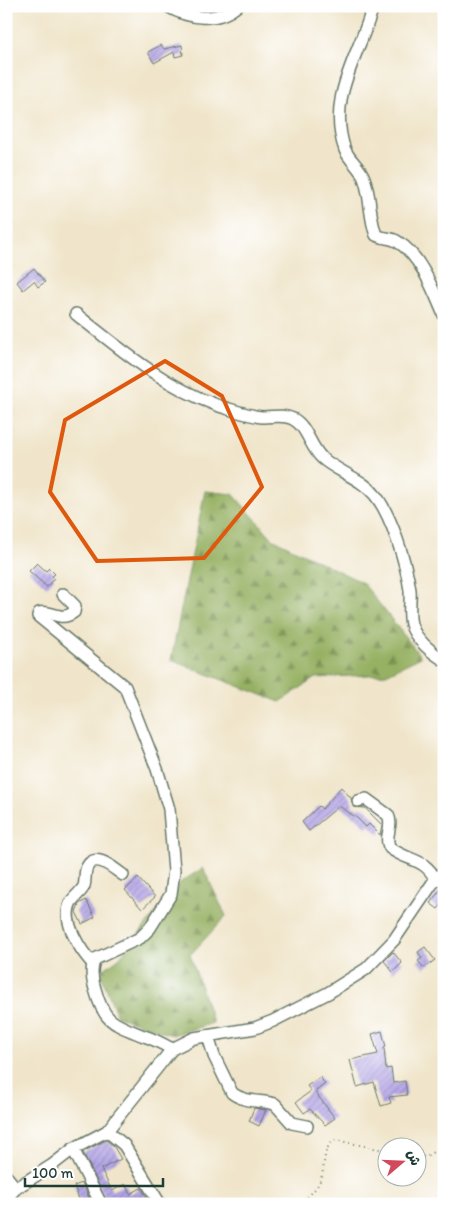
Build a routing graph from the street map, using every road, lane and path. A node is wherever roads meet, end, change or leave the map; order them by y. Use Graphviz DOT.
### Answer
graph roads {
  1 [pos="167,6"];
  2 [pos="237,6"];
  3 [pos="373,6"];
  4 [pos="76,314"];
  5 [pos="444,315"];
  6 [pos="63,594"];
  7 [pos="444,660"];
  8 [pos="358,800"];
  9 [pos="123,875"];
  10 [pos="440,876"];
  11 [pos="93,964"];
  12 [pos="208,1036"];
  13 [pos="172,1049"];
  14 [pos="308,1126"];
  15 [pos="107,1131"];
  16 [pos="73,1149"];
  17 [pos="378,1150"];
  18 [pos="434,1152"];
  19 [pos="428,1155"];
  20 [pos="6,1176"];
  21 [pos="16,1188"];
  22 [pos="6,1199"];
  23 [pos="101,1204"];
  24 [pos="160,1204"];
  25 [pos="300,1204"];
  1 -- 2 [label="street"];
  3 -- 5 [label="street"];
  4 -- 7 [label="street"];
  6 -- 11 [label="street"];
  8 -- 10 [label="street"];
  9 -- 11 [label="street"];
  10 -- 12 [label="street"];
  11 -- 13 [label="street"];
  12 -- 13 [label="street"];
  12 -- 14 [label="street"];
  13 -- 15 [label="street"];
  15 -- 16 [label="street"];
  15 -- 24 [label="street"];
  16 -- 21 [label="street"];
  16 -- 23 [label="street"];
  17 -- 25 [label="path"];
  18 -- 19 [label="path"];
  20 -- 21 [label="street"];
  21 -- 22 [label="street"];
}
